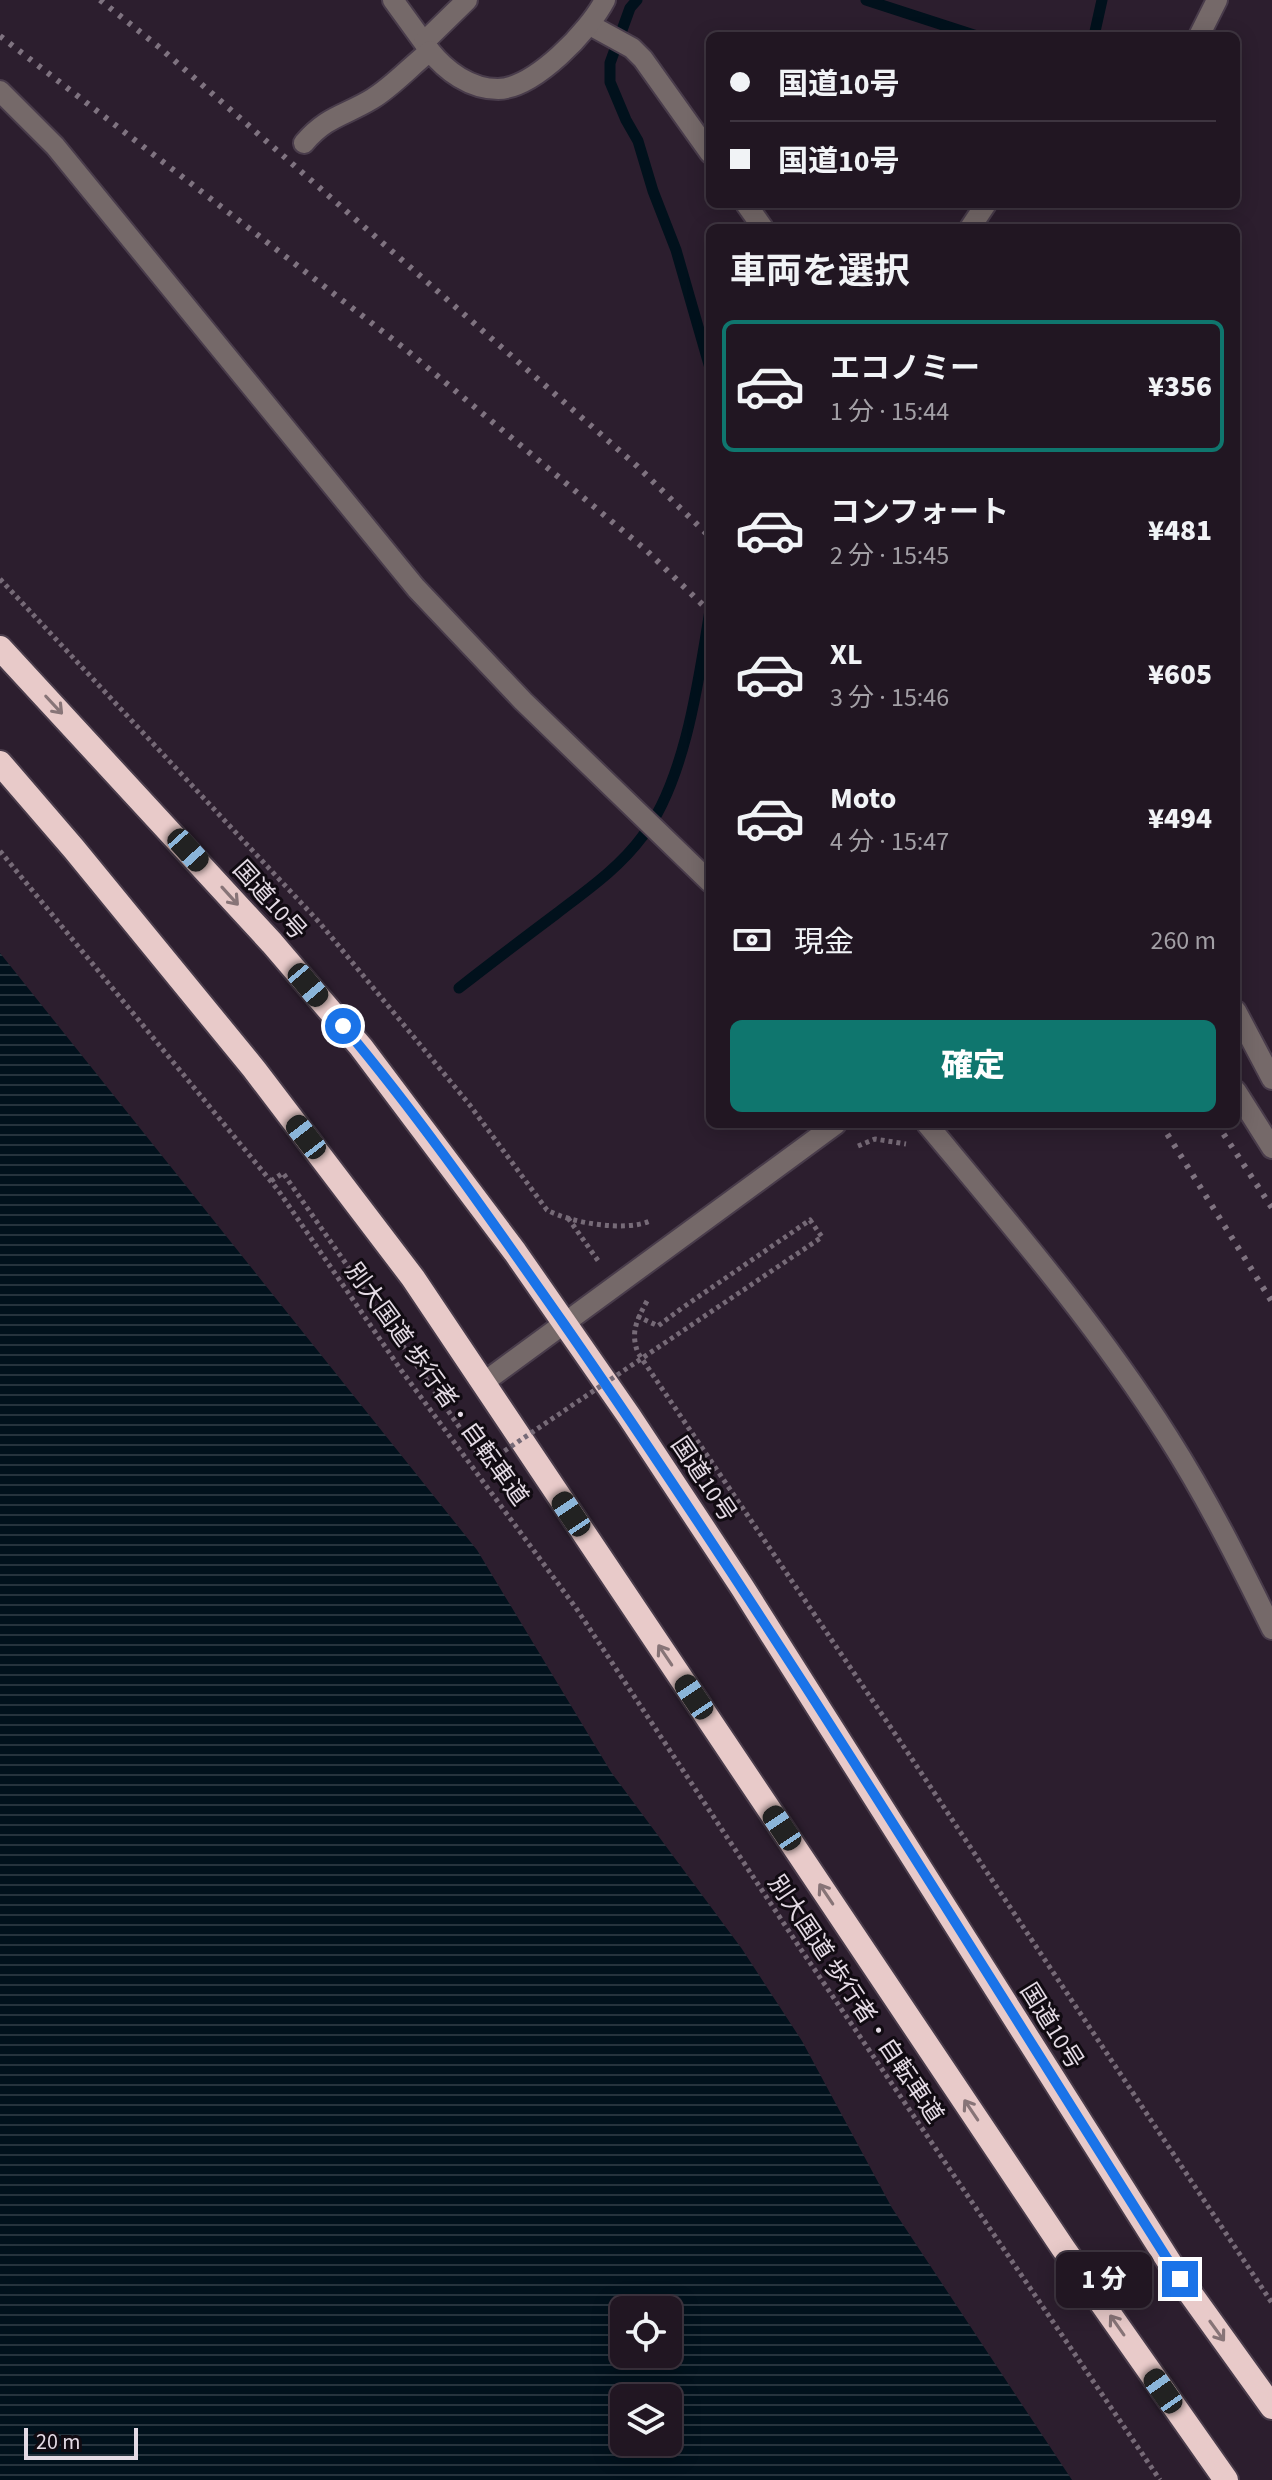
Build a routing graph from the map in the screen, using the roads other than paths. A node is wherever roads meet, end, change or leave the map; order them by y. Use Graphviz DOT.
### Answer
graph roads {
  1 [pos="393,0"];
  2 [pos="467,0"];
  3 [pos="605,0"];
  4 [pos="1217,0"];
  5 [pos="590,25"];
  6 [pos="1201,32"];
  7 [pos="427,46"];
  8 [pos="0,91"];
  9 [pos="304,143"];
  10 [pos="706,147"];
  11 [pos="0,648"];
  12 [pos="0,763"];
  13 [pos="706,878"];
  14 [pos="1240,1019"];
  15 [pos="1272,1079"];
  16 [pos="1240,1095"];
  17 [pos="1265,1121"];
  18 [pos="831,1128"];
  19 [pos="930,1128"];
  20 [pos="1272,1148"];
  21 [pos="563,1324"];
  22 [pos="483,1383"];
  23 [pos="1272,1629"];
  24 [pos="1272,2407"];
  25 [pos="1226,2480"];
  1 -- 7 [label="street"];
  2 -- 7 [label="street"];
  3 -- 5 [label="street"];
  4 -- 6 [label="street"];
  5 -- 7 [label="street"];
  5 -- 10 [label="street"];
  7 -- 9 [label="street"];
  8 -- 13 [label="street"];
  11 -- 21 [label="highway, 国道10号, one-way"];
  12 -- 22 [label="highway"];
  14 -- 15 [label="street"];
  16 -- 17 [label="street"];
  17 -- 20 [label="street"];
  18 -- 21 [label="street"];
  19 -- 23 [label="street"];
  21 -- 22 [label="street"];
  21 -- 24 [label="highway, 国道10号, one-way"];
  25 -- 22 [label="highway, one-way"];
}
